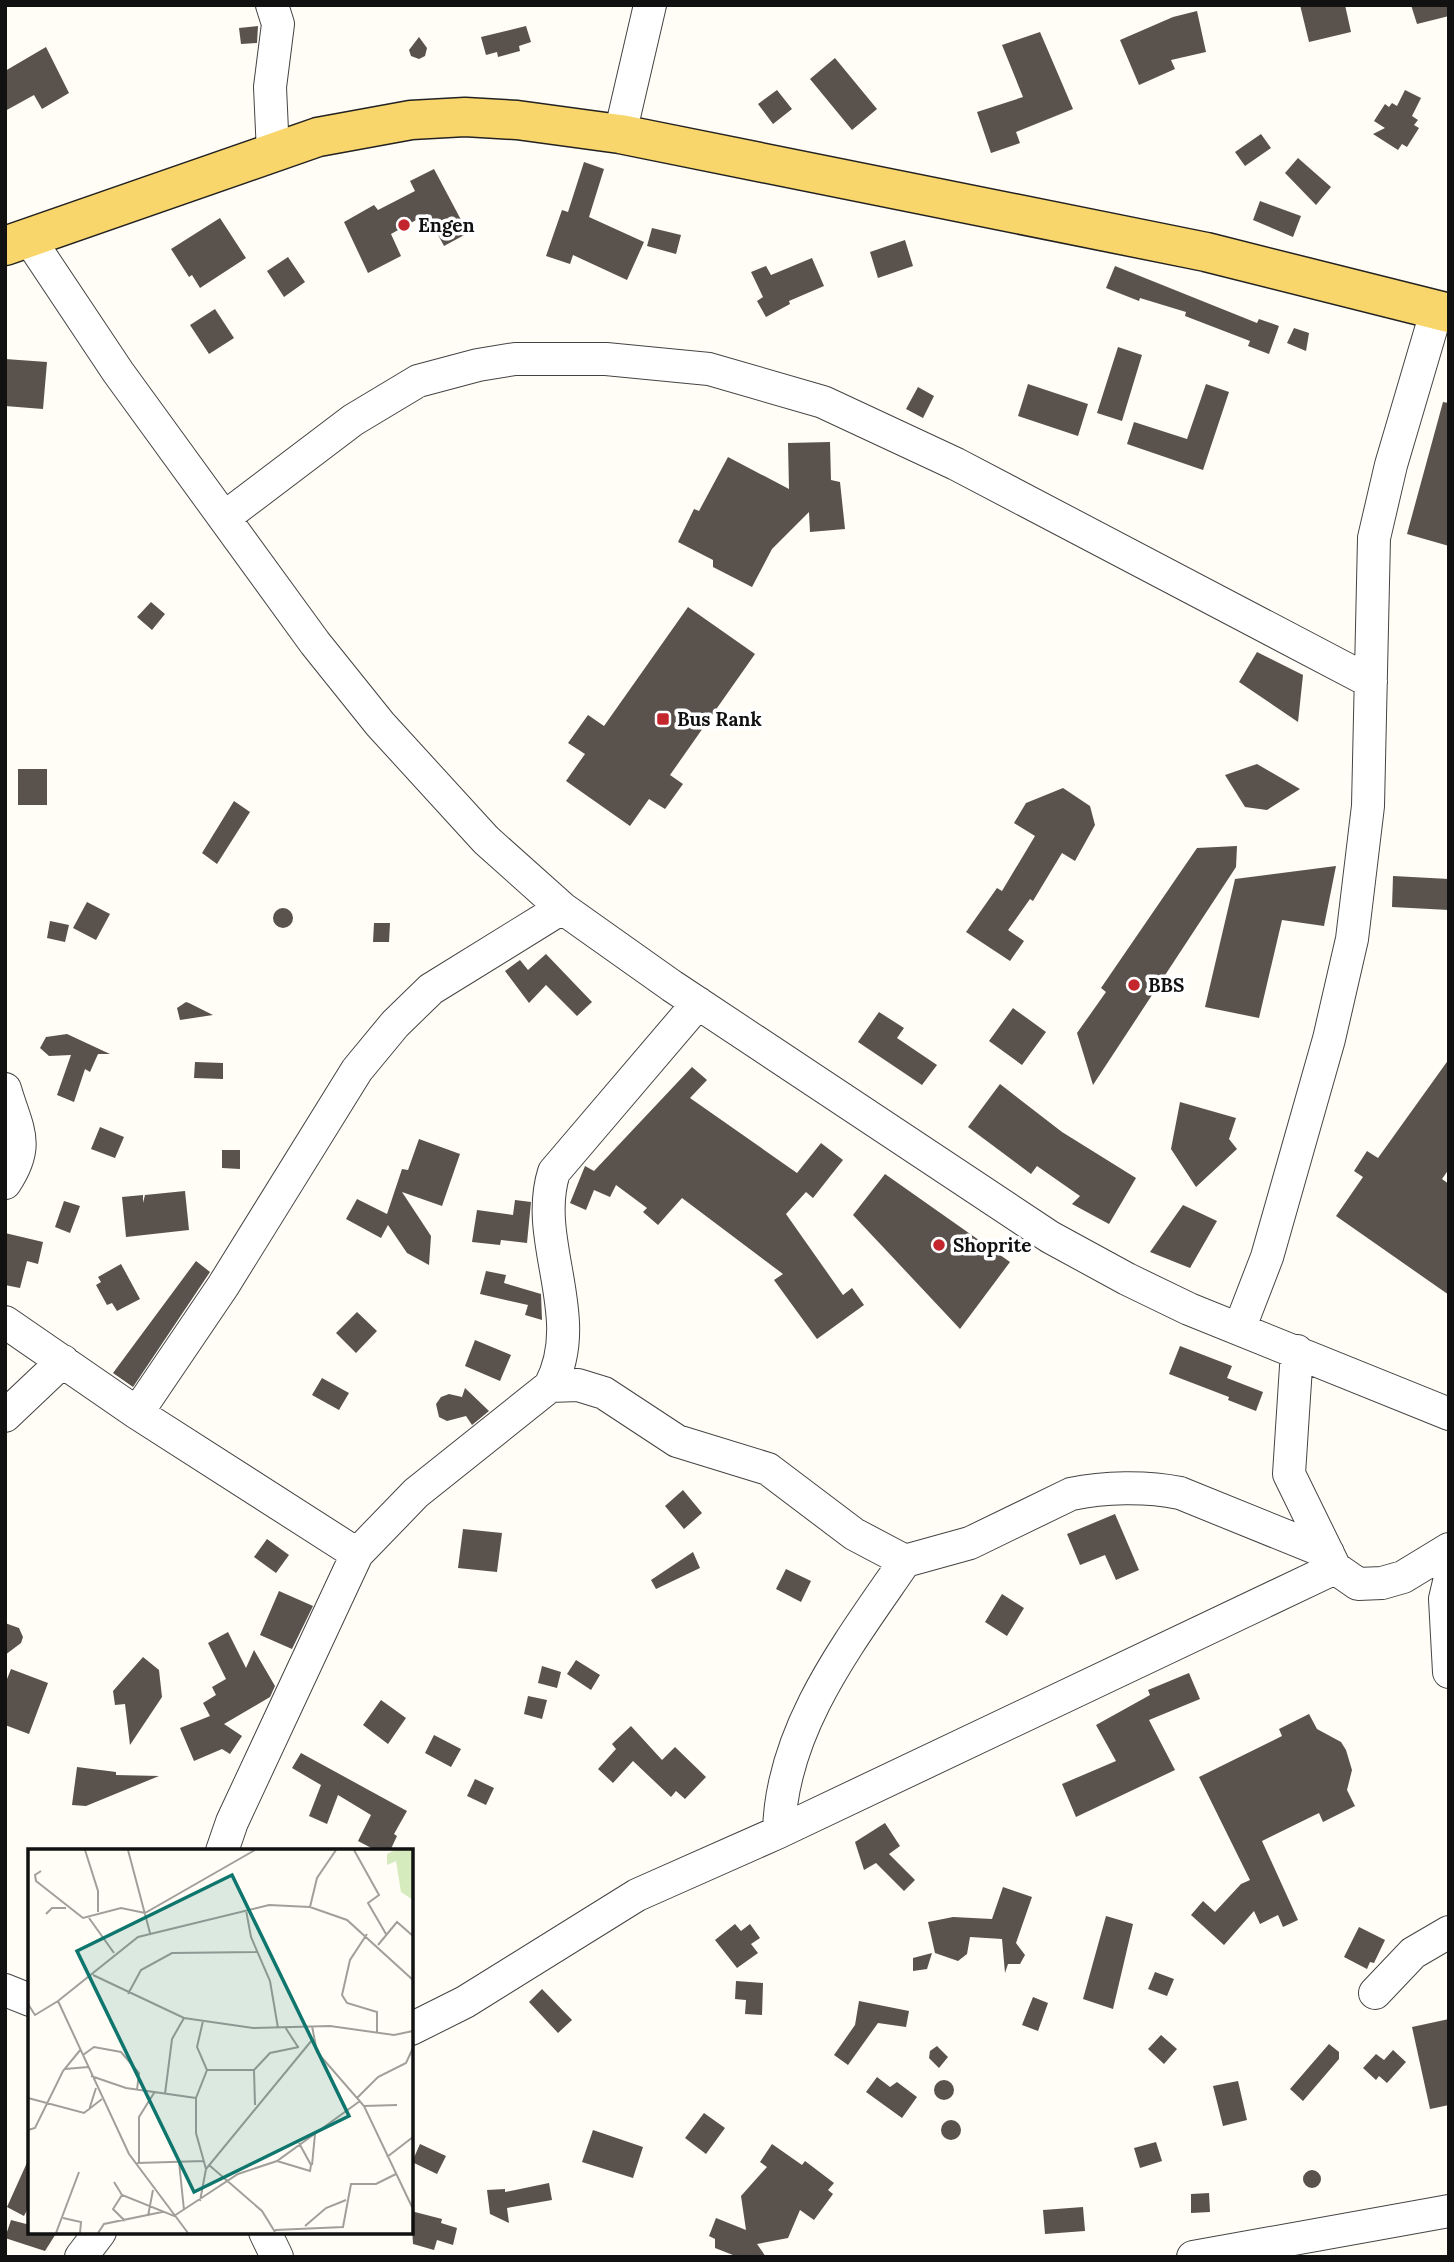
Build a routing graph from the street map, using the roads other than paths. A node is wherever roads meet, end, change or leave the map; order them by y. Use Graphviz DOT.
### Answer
graph roads {
  1 [pos="272,5"];
  2 [pos="650,5"];
  3 [pos="620,134"];
  4 [pos="273,153"];
  5 [pos="18,243"];
  6 [pos="1443,311"];
  7 [pos="225,517"];
  8 [pos="1371,682"];
  9 [pos="562,908"];
  10 [pos="698,1003"];
  11 [pos="5,1089"];
  12 [pos="5,1183"];
  13 [pos="5,1322"];
  14 [pos="1240,1327"];
  15 [pos="1297,1351"];
  16 [pos="62,1362"];
  17 [pos="550,1386"];
  18 [pos="137,1413"];
  19 [pos="1449,1414"];
  20 [pos="5,1416"];
  21 [pos="1449,1549"];
  22 [pos="356,1554"];
  23 [pos="905,1561"];
  24 [pos="1331,1561"];
  25 [pos="1449,1582"];
  26 [pos="1449,1672"];
  27 [pos="779,1832"];
  28 [pos="223,1849"];
  29 [pos="1449,1932"];
  30 [pos="5,1990"];
  31 [pos="1375,1993"];
  32 [pos="28,1999"];
  33 [pos="413,2028"];
  34 [pos="1449,2211"];
  35 [pos="99,2234"];
  36 [pos="266,2234"];
  37 [pos="82,2257"];
  38 [pos="277,2257"];
  39 [pos="1193,2257"];
  1 -- 4 [label="street"];
  2 -- 3 [label="street"];
  3 -- 4 [label="main road"];
  3 -- 6 [label="main road"];
  4 -- 5 [label="main road"];
  5 -- 7 [label="street"];
  6 -- 8 [label="street"];
  7 -- 8 [label="street"];
  7 -- 9 [label="street"];
  8 -- 14 [label="street"];
  9 -- 10 [label="street"];
  9 -- 18 [label="street"];
  10 -- 14 [label="street"];
  10 -- 17 [label="street"];
  11 -- 12 [label="street"];
  13 -- 16 [label="street"];
  14 -- 15 [label="street"];
  15 -- 19 [label="street"];
  15 -- 24 [label="street"];
  16 -- 18 [label="street"];
  16 -- 20 [label="street"];
  17 -- 22 [label="street"];
  17 -- 23 [label="street"];
  18 -- 22 [label="street"];
  21 -- 24 [label="street"];
  22 -- 28 [label="street"];
  23 -- 24 [label="street"];
  23 -- 27 [label="street"];
  24 -- 27 [label="street"];
  25 -- 26 [label="street"];
  27 -- 33 [label="street"];
  29 -- 31 [label="street"];
  30 -- 32 [label="street"];
  34 -- 39 [label="street"];
  35 -- 37 [label="street"];
  36 -- 38 [label="street"];
}
